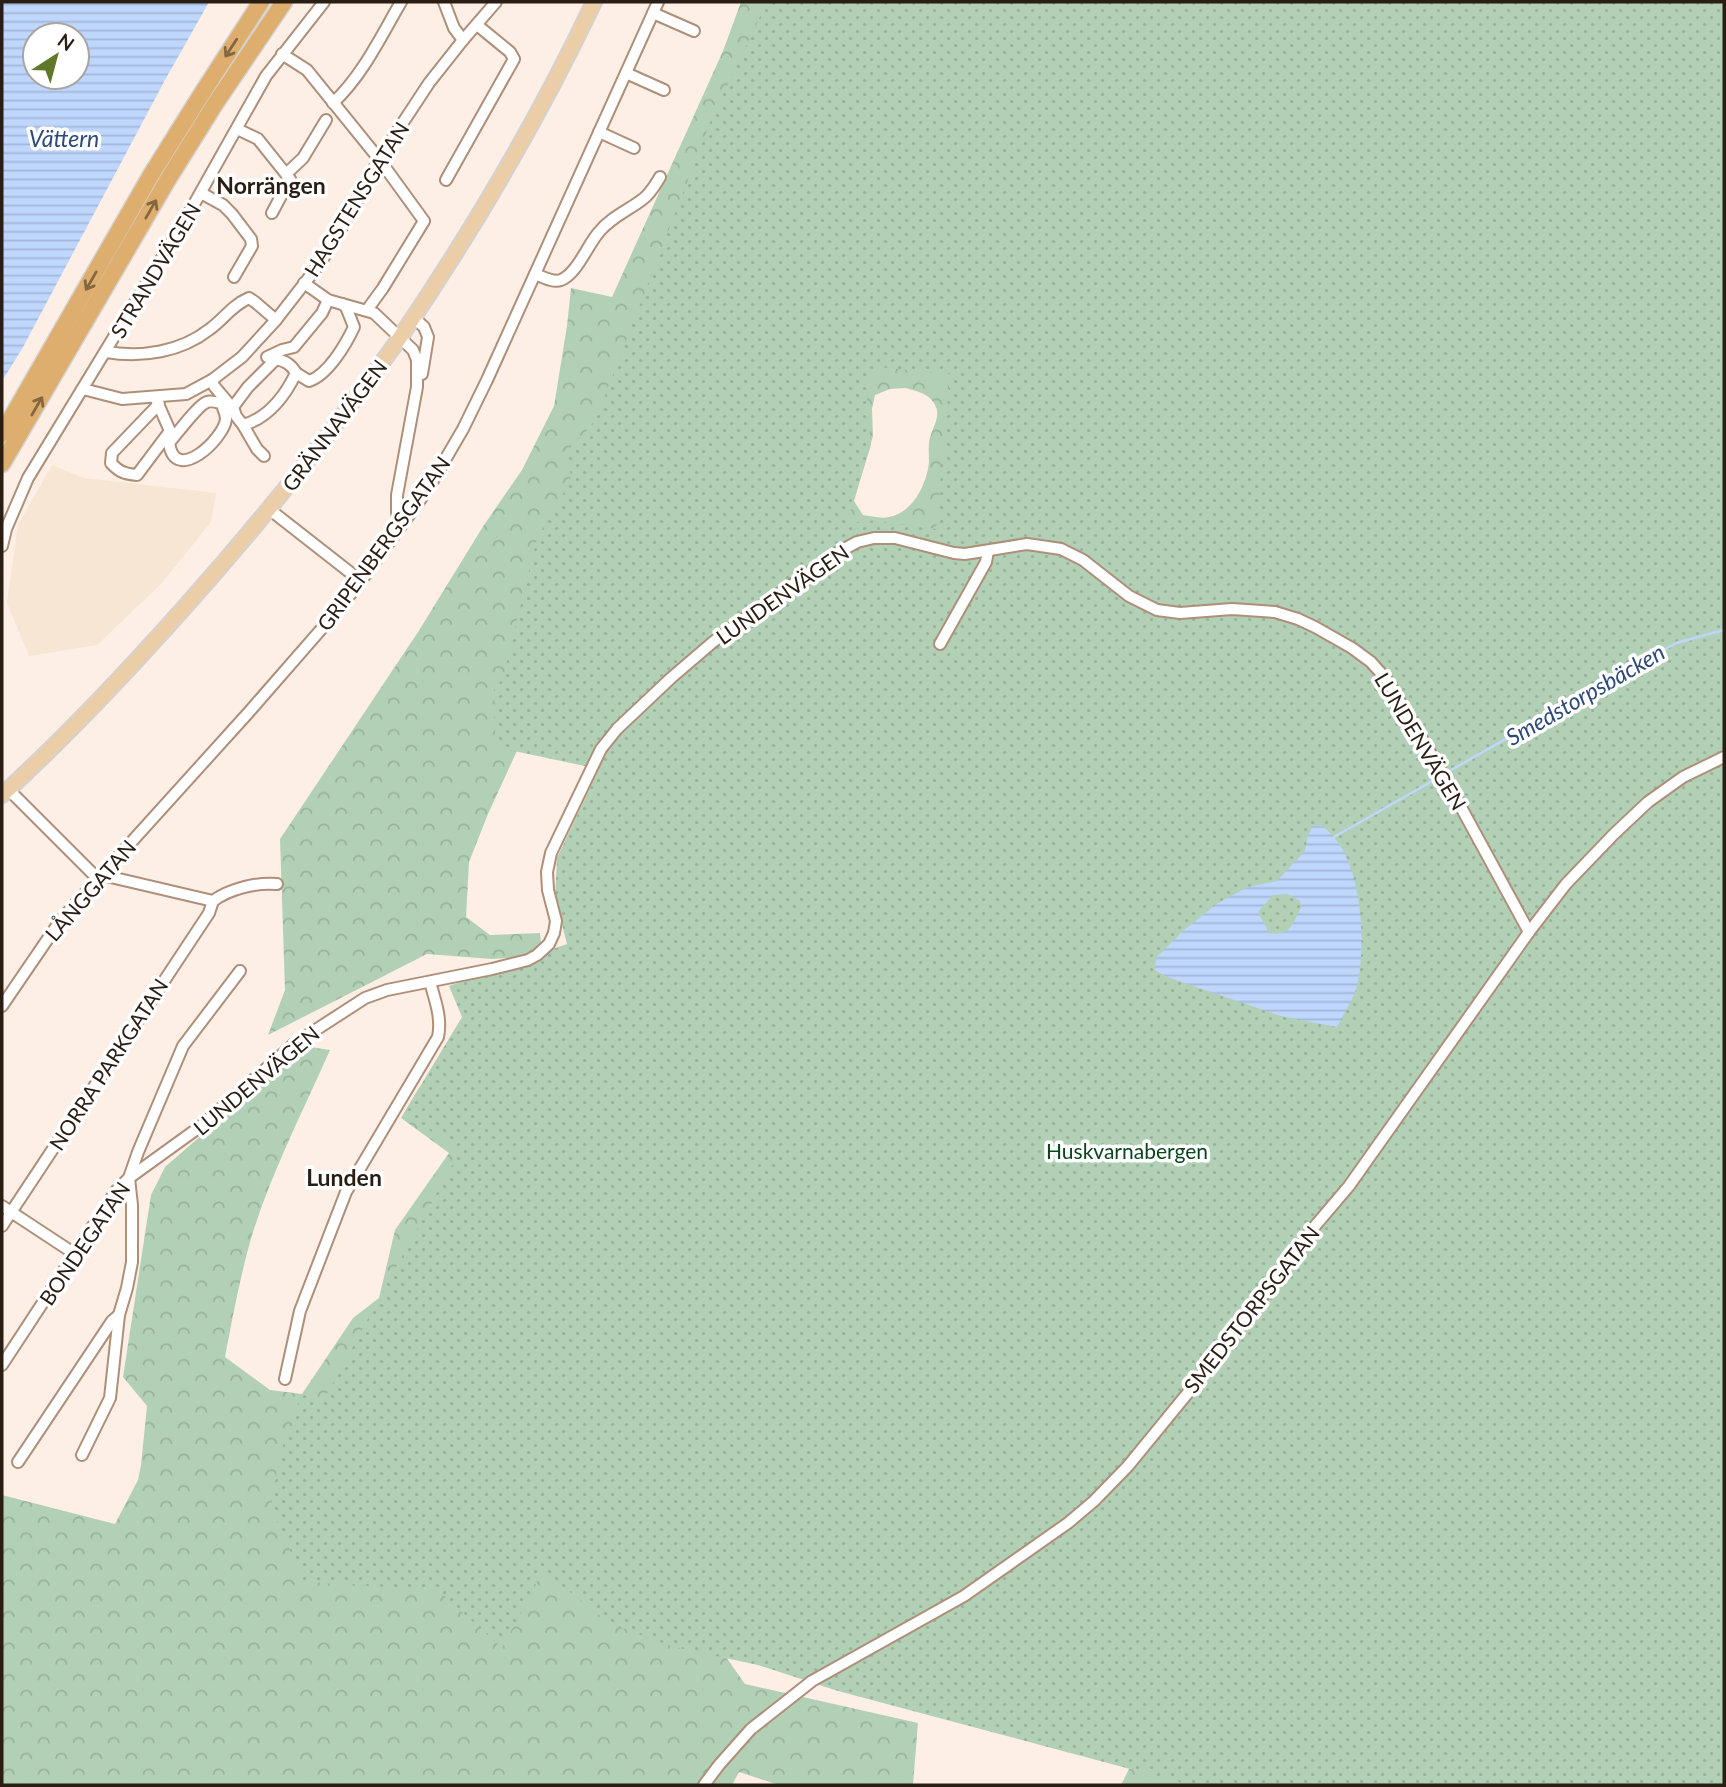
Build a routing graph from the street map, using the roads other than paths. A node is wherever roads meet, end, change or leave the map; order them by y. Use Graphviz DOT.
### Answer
graph roads {
  1 [pos="261,2"];
  2 [pos="284,2"];
  3 [pos="324,2"];
  4 [pos="401,2"];
  5 [pos="444,2"];
  6 [pos="496,2"];
  7 [pos="594,2"];
  8 [pos="657,2"];
  9 [pos="653,13"];
  10 [pos="477,25"];
  11 [pos="694,32"];
  12 [pos="463,40"];
  13 [pos="282,54"];
  14 [pos="625,73"];
  15 [pos="664,90"];
  16 [pos="333,103"];
  17 [pos="326,120"];
  18 [pos="237,129"];
  19 [pos="599,132"];
  20 [pos="634,148"];
  21 [pos="379,159"];
  22 [pos="286,174"];
  23 [pos="660,177"];
  24 [pos="446,180"];
  25 [pos="201,193"];
  26 [pos="272,213"];
  27 [pos="535,274"];
  28 [pos="234,277"];
  29 [pos="304,283"];
  30 [pos="328,299"];
  31 [pos="340,303"];
  32 [pos="367,310"];
  33 [pos="413,317"];
  34 [pos="276,320"];
  35 [pos="400,337"];
  36 [pos="248,350"];
  37 [pos="106,352"];
  38 [pos="271,358"];
  39 [pos="296,373"];
  40 [pos="212,380"];
  41 [pos="417,387"];
  42 [pos="83,389"];
  43 [pos="157,401"];
  44 [pos="228,404"];
  45 [pos="243,425"];
  46 [pos="2,434"];
  47 [pos="264,456"];
  48 [pos="2,464"];
  49 [pos="269,509"];
  50 [pos="402,524"];
  51 [pos="2,546"];
  52 [pos="988,551"];
  53 [pos="361,581"];
  54 [pos="940,644"];
  55 [pos="1724,757"];
  56 [pos="186,781"];
  57 [pos="5,792"];
  58 [pos="100,877"];
  59 [pos="277,884"];
  60 [pos="213,901"];
  61 [pos="1529,932"];
  62 [pos="240,971"];
  63 [pos="430,982"];
  64 [pos="2,1006"];
  65 [pos="129,1178"];
  66 [pos="6,1209"];
  67 [pos="2,1226"];
  68 [pos="75,1254"];
  69 [pos="119,1315"];
  70 [pos="2,1365"];
  71 [pos="285,1379"];
  72 [pos="82,1455"];
  73 [pos="18,1462"];
  74 [pos="704,1785"];
  1 -- 46 [label="highway, one-way"];
  48 -- 2 [label="highway, one-way"];
  3 -- 13 [label="street, STRANDVÄGEN"];
  4 -- 16 [label="street"];
  5 -- 12 [label="street"];
  6 -- 10 [label="street, HAGSTENSGATAN"];
  7 -- 33 [label="main road, GRÄNNAVÄGEN"];
  8 -- 9 [label="street, GRIPENBERGSGATAN"];
  9 -- 11 [label="street"];
  9 -- 14 [label="street, GRIPENBERGSGATAN"];
  10 -- 12 [label="street, HAGSTENSGATAN"];
  10 -- 24 [label="street"];
  12 -- 21 [label="street, HAGSTENSGATAN"];
  13 -- 16 [label="street"];
  13 -- 18 [label="street, STRANDVÄGEN"];
  14 -- 15 [label="street"];
  14 -- 19 [label="street, GRIPENBERGSGATAN"];
  16 -- 21 [label="street"];
  17 -- 22 [label="street"];
  18 -- 22 [label="street"];
  18 -- 25 [label="street, STRANDVÄGEN"];
  19 -- 20 [label="street"];
  19 -- 27 [label="street, GRIPENBERGSGATAN"];
  21 -- 29 [label="street, HAGSTENSGATAN"];
  21 -- 32 [label="street"];
  22 -- 26 [label="street"];
  23 -- 27 [label="street"];
  25 -- 28 [label="street"];
  25 -- 37 [label="street, STRANDVÄGEN"];
  27 -- 50 [label="street, GRIPENBERGSGATAN"];
  29 -- 30 [label="street"];
  29 -- 34 [label="street, HAGSTENSGATAN"];
  30 -- 31 [label="street"];
  30 -- 38 [label="street"];
  31 -- 32 [label="street"];
  31 -- 39 [label="street"];
  32 -- 35 [label="street"];
  33 -- 35 [label="main road, GRÄNNAVÄGEN"];
  33 -- 41 [label="street"];
  34 -- 36 [label="street, HAGSTENSGATAN"];
  34 -- 37 [label="street"];
  35 -- 41 [label="street"];
  35 -- 49 [label="main road, GRÄNNAVÄGEN"];
  36 -- 38 [label="street"];
  36 -- 40 [label="street, HAGSTENSGATAN"];
  37 -- 42 [label="street, STRANDVÄGEN"];
  38 -- 39 [label="street"];
  38 -- 44 [label="street"];
  39 -- 45 [label="street"];
  40 -- 43 [label="street, HAGSTENSGATAN"];
  40 -- 44 [label="street"];
  41 -- 50 [label="street"];
  42 -- 43 [label="street, HAGSTENSGATAN"];
  42 -- 51 [label="street, STRANDVÄGEN"];
  43 -- 43 [label="street"];
  44 -- 44 [label="street"];
  44 -- 45 [label="street"];
  45 -- 47 [label="street"];
  49 -- 53 [label="street"];
  49 -- 57 [label="main road, GRÄNNAVÄGEN"];
  50 -- 53 [label="street, GRIPENBERGSGATAN"];
  52 -- 54 [label="street"];
  52 -- 61 [label="street, LUNDENVÄGEN"];
  52 -- 63 [label="street, LUNDENVÄGEN"];
  53 -- 56 [label="street, GRIPENBERGSGATAN"];
  55 -- 61 [label="street, SMEDSTORPSGATAN"];
  56 -- 58 [label="street, LÅNGGATAN"];
  57 -- 58 [label="street"];
  58 -- 60 [label="street"];
  58 -- 64 [label="street, LÅNGGATAN"];
  59 -- 60 [label="street"];
  60 -- 66 [label="street, NORRA PARKGATAN"];
  61 -- 74 [label="street, SMEDSTORPSGATAN"];
  62 -- 65 [label="street, BONDEGATAN"];
  63 -- 65 [label="street, LUNDENVÄGEN"];
  63 -- 71 [label="street"];
  65 -- 68 [label="street, BONDEGATAN"];
  65 -- 69 [label="street"];
  66 -- 67 [label="street, NORRA PARKGATAN"];
  66 -- 68 [label="street"];
  68 -- 70 [label="street, BONDEGATAN"];
  69 -- 72 [label="street"];
  69 -- 73 [label="street"];
}
